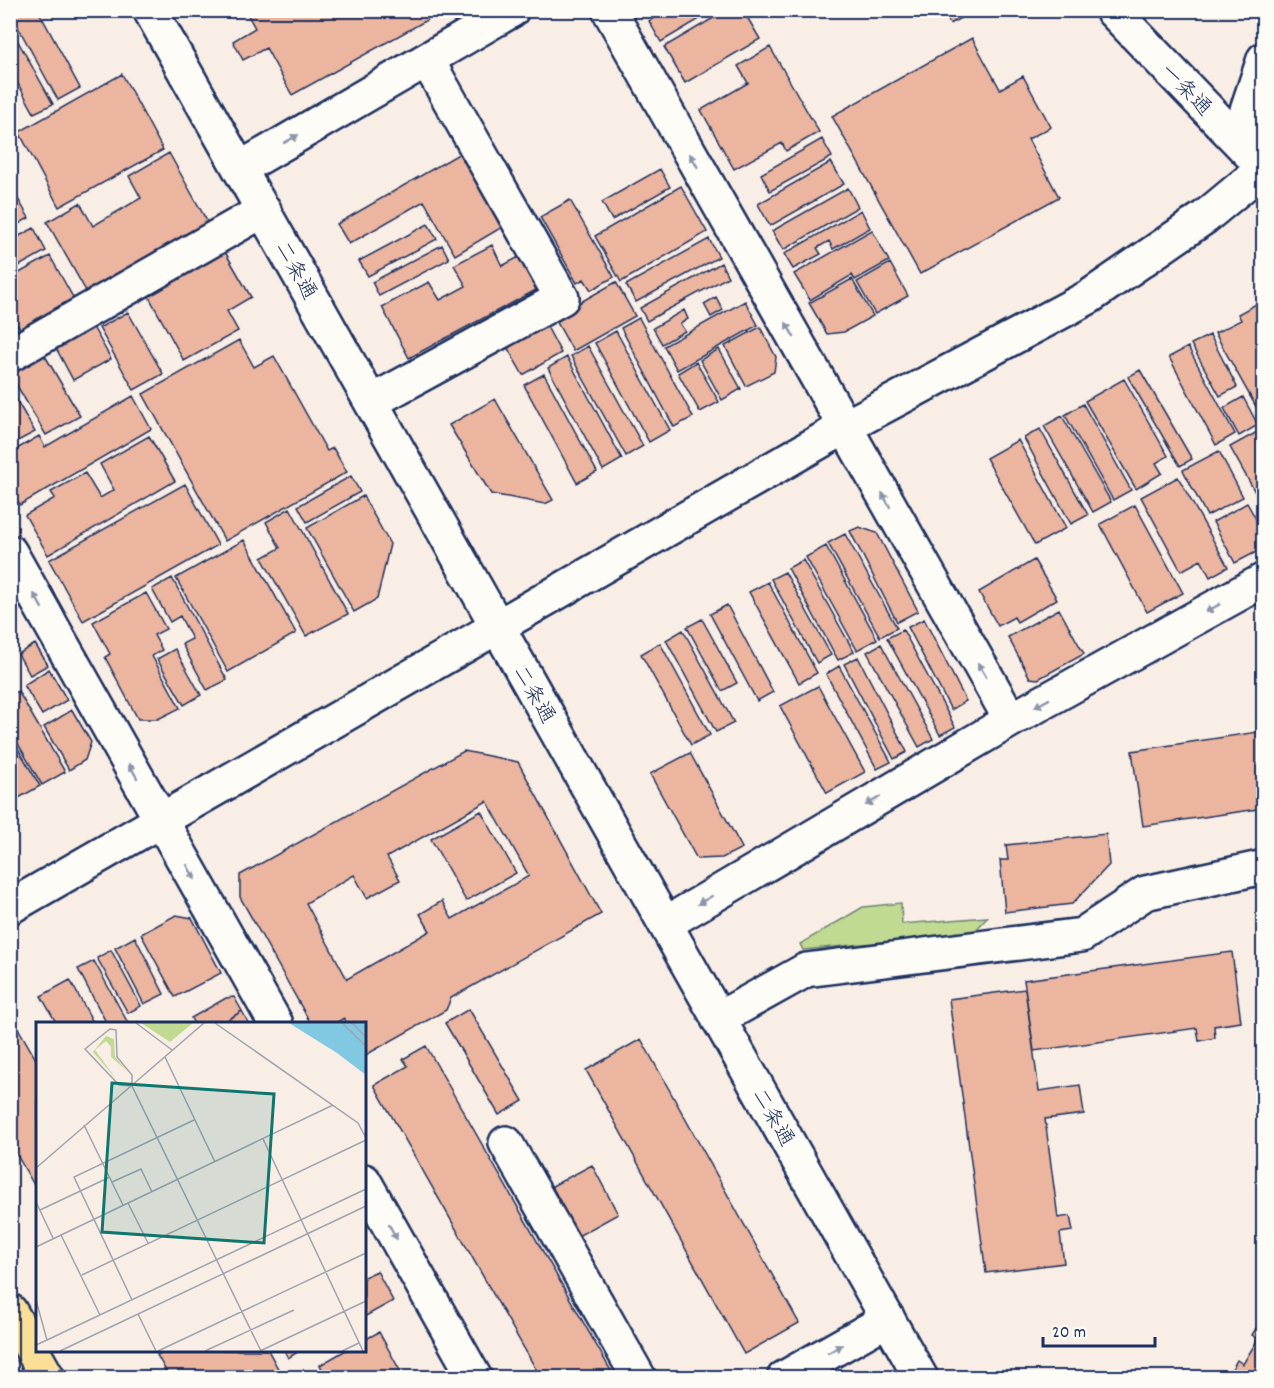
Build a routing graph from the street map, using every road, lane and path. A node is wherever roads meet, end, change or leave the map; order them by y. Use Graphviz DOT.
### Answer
graph roads {
  1 [pos="150,10"];
  2 [pos="512,10"];
  3 [pos="609,10"];
  4 [pos="1112,10"];
  5 [pos="465,22"];
  6 [pos="1263,59"];
  7 [pos="427,60"];
  8 [pos="241,168"];
  9 [pos="1263,168"];
  10 [pos="264,210"];
  11 [pos="10,355"];
  12 [pos="371,402"];
  13 [pos="845,427"];
  14 [pos="10,552"];
  15 [pos="1263,580"];
  16 [pos="498,628"];
  17 [pos="1011,720"];
  18 [pos="162,821"];
  19 [pos="1263,867"];
  20 [pos="10,907"];
  21 [pos="665,924"];
  22 [pos="718,1019"];
  23 [pos="275,1022"];
  24 [pos="506,1143"];
  25 [pos="366,1185"];
  26 [pos="10,1311"];
  27 [pos="888,1319"];
  28 [pos="48,1377"];
  29 [pos="475,1377"];
  30 [pos="639,1377"];
  31 [pos="784,1377"];
  32 [pos="921,1377"];
  1 -- 8 [label="street, 二条通"];
  2 -- 5 [label="street"];
  13 -- 3 [label="street, one-way"];
  4 -- 9 [label="street, 一条通"];
  5 -- 7 [label="street"];
  6 -- 9 [label="street"];
  8 -- 7 [label="street, one-way"];
  7 -- 12 [label="street"];
  8 -- 10 [label="street, 二条通"];
  9 -- 13 [label="street"];
  10 -- 11 [label="street"];
  10 -- 12 [label="street, 二条通"];
  12 -- 16 [label="street, 二条通"];
  13 -- 16 [label="street"];
  17 -- 13 [label="street, one-way"];
  18 -- 14 [label="street, one-way"];
  15 -- 17 [label="street, one-way"];
  16 -- 18 [label="street"];
  16 -- 21 [label="street, 二条通"];
  17 -- 21 [label="street, one-way"];
  18 -- 20 [label="street"];
  18 -- 23 [label="street, one-way"];
  19 -- 22 [label="street"];
  21 -- 22 [label="street, 二条通"];
  22 -- 27 [label="street, 二条通"];
  24 -- 30 [label="street"];
  25 -- 29 [label="street, one-way"];
  26 -- 28 [label="highway"];
  31 -- 27 [label="street, one-way"];
  27 -- 32 [label="street, 二条通"];
}
